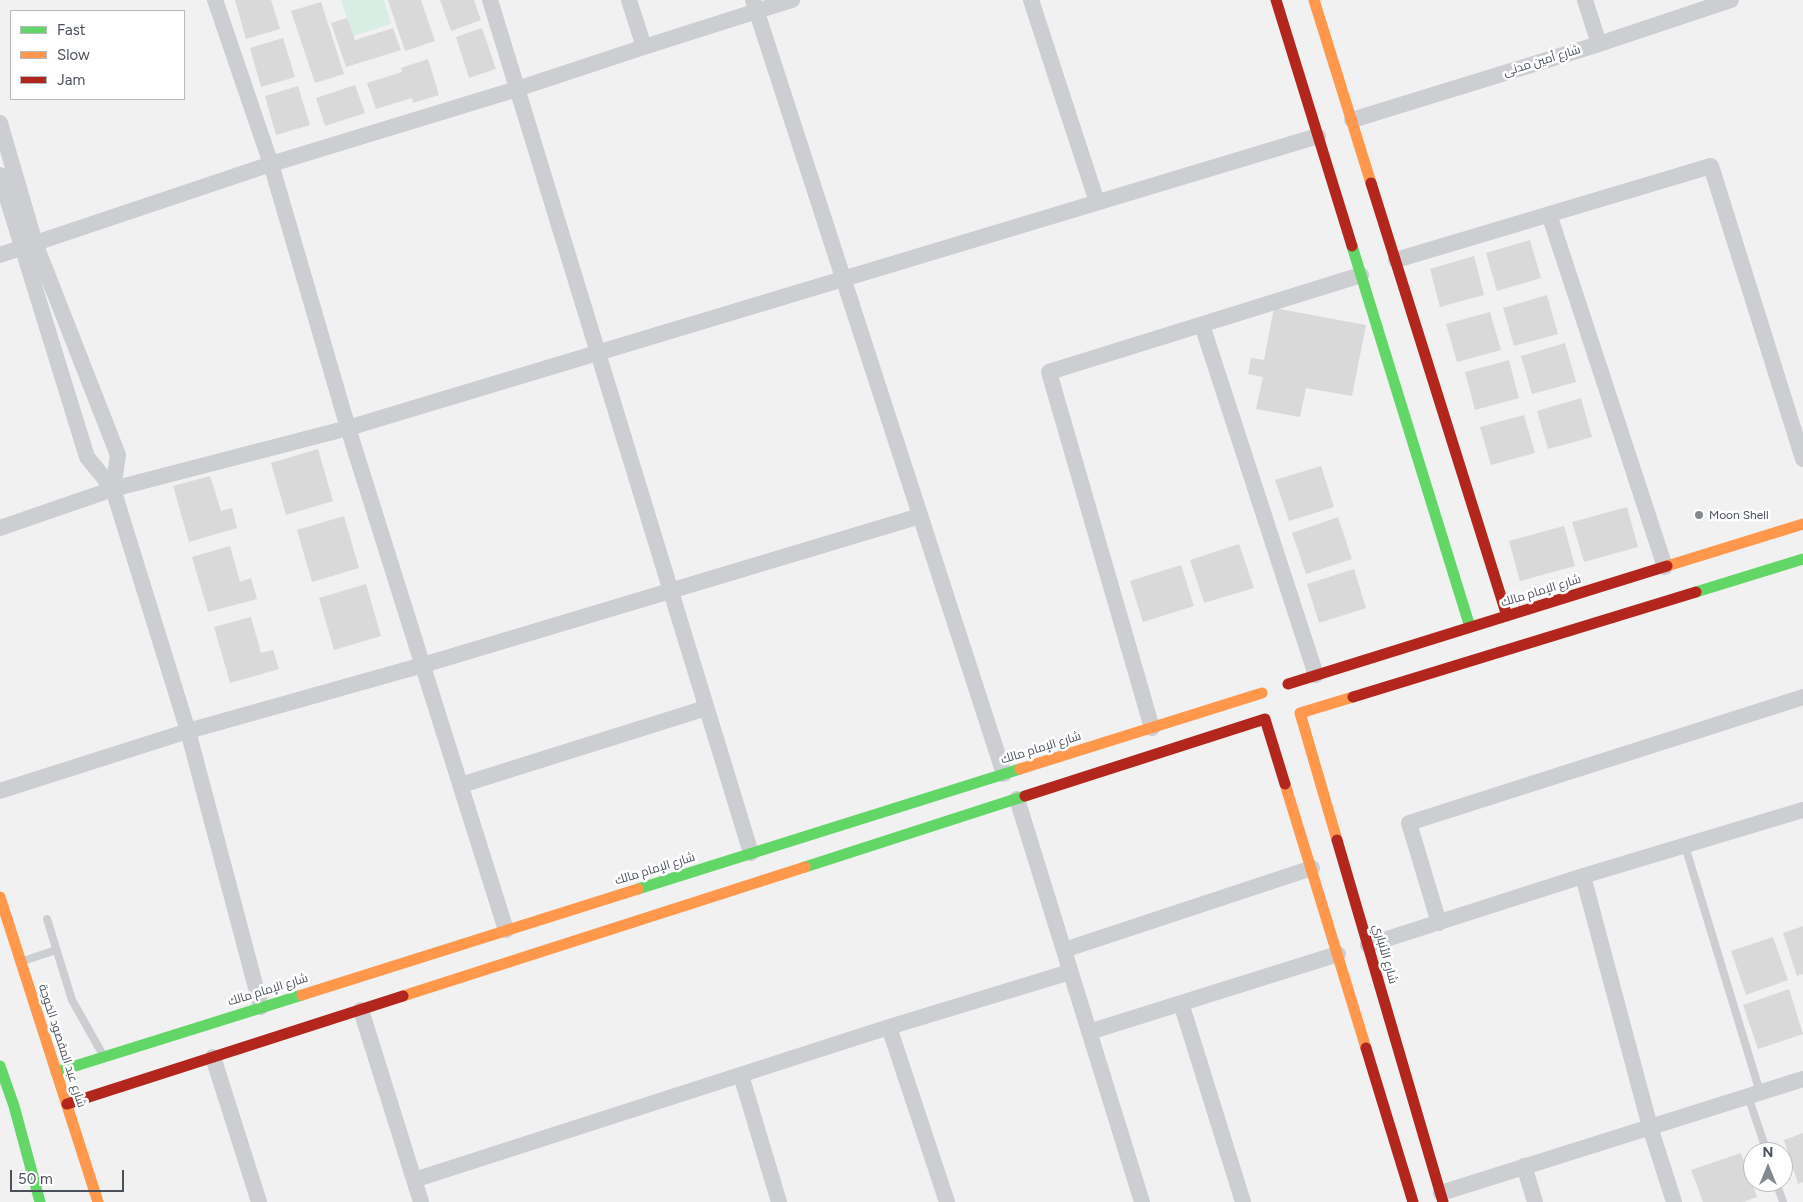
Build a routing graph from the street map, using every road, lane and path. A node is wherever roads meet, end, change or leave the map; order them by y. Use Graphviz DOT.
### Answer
graph roads {
  1 [pos="215,0"];
  2 [pos="490,0"];
  3 [pos="629,0"];
  4 [pos="792,0"];
  5 [pos="1031,0"];
  6 [pos="1276,0"];
  7 [pos="1314,0"];
  8 [pos="1585,0"];
  9 [pos="1731,0"];
  10 [pos="755,6"];
  11 [pos="1599,44"];
  12 [pos="644,47"];
  13 [pos="517,89"];
  14 [pos="1352,120"];
  15 [pos="0,122"];
  16 [pos="1318,136"];
  17 [pos="271,164"];
  18 [pos="0,174"];
  19 [pos="1097,202"];
  20 [pos="1549,214"];
  21 [pos="29,245"];
  22 [pos="0,255"];
  23 [pos="1396,260"];
  24 [pos="1361,276"];
  25 [pos="843,279"];
  26 [pos="1202,325"];
  27 [pos="597,353"];
  28 [pos="348,428"];
  29 [pos="1803,459"];
  30 [pos="113,489"];
  31 [pos="920,516"];
  32 [pos="1803,524"];
  33 [pos="0,528"];
  34 [pos="1803,559"];
  35 [pos="1665,567"];
  36 [pos="670,591"];
  37 [pos="1506,616"];
  38 [pos="1470,627"];
  39 [pos="423,665"];
  40 [pos="1316,675"];
  41 [pos="1288,684"];
  42 [pos="1262,693"];
  43 [pos="1803,697"];
  44 [pos="706,708"];
  45 [pos="1300,713"];
  46 [pos="1265,719"];
  47 [pos="1291,723"];
  48 [pos="1277,725"];
  49 [pos="1152,728"];
  50 [pos="188,731"];
  51 [pos="1004,774"];
  52 [pos="460,785"];
  53 [pos="0,791"];
  54 [pos="1017,799"];
  55 [pos="1803,810"];
  56 [pos="1686,846"];
  57 [pos="751,853"];
  58 [pos="1312,868"];
  59 [pos="1583,876"];
  60 [pos="627,892"];
  61 [pos="0,898"];
  62 [pos="46,920"];
  63 [pos="636,921"];
  64 [pos="1439,923"];
  65 [pos="506,930"];
  66 [pos="1368,945"];
  67 [pos="56,950"];
  68 [pos="1064,950"];
  69 [pos="1338,954"];
  70 [pos="21,962"];
  71 [pos="1070,972"];
  72 [pos="1181,1003"];
  73 [pos="261,1007"];
  74 [pos="360,1010"];
  75 [pos="889,1027"];
  76 [pos="1089,1032"];
  77 [pos="104,1056"];
  78 [pos="213,1057"];
  79 [pos="0,1066"];
  80 [pos="56,1072"];
  81 [pos="741,1075"];
  82 [pos="1803,1079"];
  83 [pos="1754,1094"];
  84 [pos="67,1104"];
  85 [pos="0,1105"];
  86 [pos="14,1106"];
  87 [pos="5,1117"];
  88 [pos="1650,1127"];
  89 [pos="1765,1142"];
  90 [pos="1524,1166"];
  91 [pos="414,1180"];
  92 [pos="1442,1198"];
  93 [pos="40,1202"];
  94 [pos="98,1202"];
  95 [pos="259,1202"];
  96 [pos="421,1202"];
  97 [pos="779,1202"];
  98 [pos="947,1202"];
  99 [pos="1142,1202"];
  100 [pos="1244,1202"];
  101 [pos="1413,1202"];
  102 [pos="1535,1202"];
  103 [pos="1674,1202"];
  1 -- 17 [label="street"];
  2 -- 13 [label="street"];
  3 -- 12 [label="street"];
  4 -- 10 [label="street"];
  5 -- 19 [label="street"];
  6 -- 16 [label="street"];
  7 -- 14 [label="street"];
  8 -- 11 [label="street"];
  9 -- 11 [label="street, شارع أمين مدنى"];
  10 -- 12 [label="street"];
  10 -- 25 [label="street"];
  11 -- 14 [label="street, شارع أمين مدنى"];
  12 -- 13 [label="street"];
  13 -- 17 [label="street"];
  13 -- 27 [label="street"];
  14 -- 23 [label="street"];
  15 -- 21 [label="street"];
  16 -- 19 [label="street"];
  16 -- 24 [label="street"];
  17 -- 21 [label="street"];
  17 -- 28 [label="street"];
  18 -- 21 [label="street"];
  19 -- 25 [label="street"];
  20 -- 23 [label="street"];
  20 -- 29 [label="street"];
  20 -- 35 [label="street"];
  21 -- 22 [label="street"];
  21 -- 30 [label="street"];
  21 -- 30 [label="street"];
  23 -- 37 [label="street"];
  24 -- 26 [label="street"];
  24 -- 38 [label="street"];
  25 -- 27 [label="street"];
  25 -- 31 [label="street"];
  26 -- 40 [label="street"];
  26 -- 49 [label="street"];
  27 -- 28 [label="street"];
  27 -- 36 [label="street"];
  28 -- 30 [label="street"];
  28 -- 39 [label="street"];
  30 -- 33 [label="street"];
  30 -- 50 [label="street"];
  31 -- 36 [label="street"];
  31 -- 51 [label="street"];
  32 -- 35 [label="street, شارع الإمام مالك"];
  34 -- 45 [label="street"];
  35 -- 37 [label="street, شارع الإمام مالك"];
  36 -- 39 [label="street"];
  36 -- 44 [label="street"];
  37 -- 38 [label="street, شارع الإمام مالك"];
  38 -- 40 [label="street, شارع الإمام مالك"];
  39 -- 50 [label="street"];
  39 -- 52 [label="street"];
  40 -- 41 [label="street, شارع الإمام مالك"];
  41 -- 42 [label="street, شارع الإمام مالك"];
  41 -- 45 [label="street"];
  42 -- 46 [label="street"];
  42 -- 49 [label="street, شارع الإمام مالك"];
  43 -- 64 [label="street"];
  44 -- 52 [label="street"];
  44 -- 57 [label="street"];
  45 -- 47 [label="street"];
  45 -- 66 [label="street, شارع الأنباري"];
  46 -- 48 [label="street"];
  46 -- 54 [label="street"];
  46 -- 58 [label="street"];
  49 -- 51 [label="street, شارع الإمام مالك"];
  50 -- 53 [label="street"];
  50 -- 73 [label="street"];
  51 -- 57 [label="street, شارع الإمام مالك"];
  52 -- 65 [label="street"];
  54 -- 63 [label="street"];
  54 -- 68 [label="street"];
  55 -- 56 [label="street"];
  56 -- 59 [label="street"];
  56 -- 83 [label="lane"];
  57 -- 60 [label="street, شارع الإمام مالك"];
  58 -- 68 [label="street"];
  58 -- 69 [label="street"];
  59 -- 64 [label="street"];
  59 -- 88 [label="street"];
  60 -- 63 [label="street"];
  60 -- 65 [label="street, شارع الإمام مالك"];
  61 -- 70 [label="street, شارع عبد المقصود الخوجة"];
  62 -- 67 [label="lane"];
  63 -- 74 [label="street"];
  64 -- 66 [label="street"];
  65 -- 73 [label="street, شارع الإمام مالك"];
  66 -- 92 [label="street, شارع الأنباري"];
  67 -- 70 [label="lane"];
  67 -- 77 [label="lane"];
  68 -- 71 [label="street"];
  69 -- 72 [label="street"];
  69 -- 101 [label="street"];
  70 -- 80 [label="street, شارع عبد المقصود الخوجة"];
  71 -- 75 [label="street"];
  71 -- 76 [label="street"];
  72 -- 76 [label="street"];
  72 -- 100 [label="street"];
  73 -- 77 [label="street, شارع الإمام مالك"];
  74 -- 78 [label="street"];
  74 -- 91 [label="street"];
  75 -- 81 [label="street"];
  75 -- 98 [label="street"];
  76 -- 99 [label="street"];
  77 -- 80 [label="street, شارع الإمام مالك"];
  78 -- 84 [label="street"];
  78 -- 95 [label="street"];
  79 -- 86 [label="street"];
  80 -- 84 [label="street, شارع عبد المقصود الخوجة"];
  81 -- 91 [label="street"];
  81 -- 97 [label="street"];
  82 -- 83 [label="street"];
  83 -- 88 [label="street"];
  83 -- 89 [label="lane"];
  84 -- 94 [label="street, شارع عبد المقصود الخوجة"];
  85 -- 86 [label="street"];
  86 -- 87 [label="street"];
  86 -- 93 [label="street"];
  88 -- 90 [label="street"];
  88 -- 103 [label="street"];
  90 -- 92 [label="street"];
  90 -- 102 [label="street"];
  91 -- 96 [label="street"];
}
